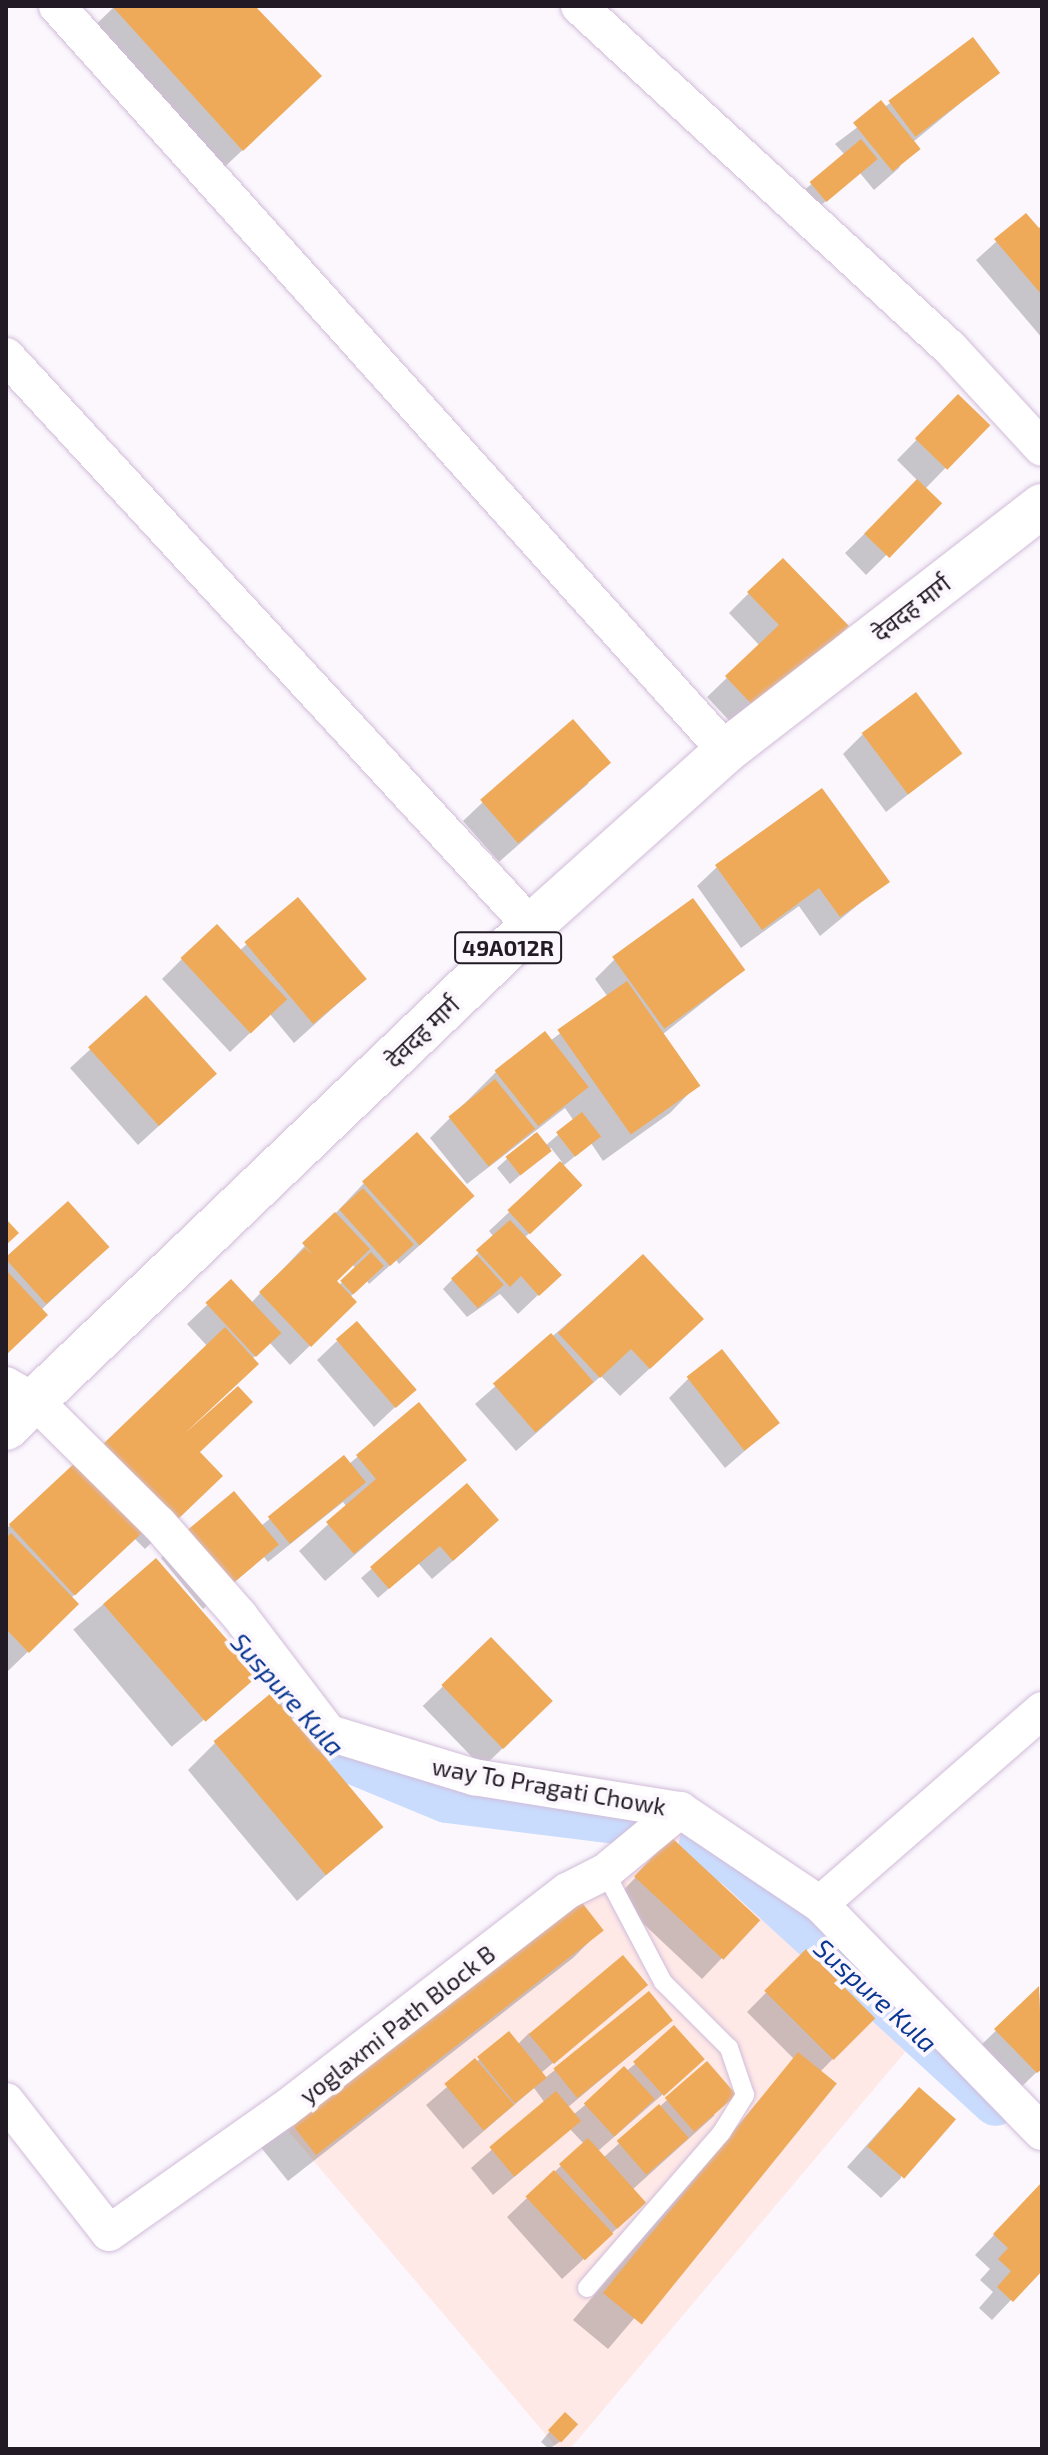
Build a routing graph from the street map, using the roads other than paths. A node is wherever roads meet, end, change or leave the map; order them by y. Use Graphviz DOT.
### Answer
graph roads {
  1 [pos="57,6"];
  2 [pos="579,6"];
  3 [pos="6,356"];
  4 [pos="1042,448"];
  5 [pos="1042,506"];
  6 [pos="726,751"];
  7 [pos="531,926"];
  8 [pos="16,1405"];
  9 [pos="1042,1710"];
  10 [pos="680,1810"];
  11 [pos="605,1872"];
  12 [pos="820,1904"];
  13 [pos="6,2101"];
  14 [pos="1042,2132"];
  15 [pos="587,2288"];
  1 -- 6 [label="street"];
  2 -- 4 [label="street"];
  3 -- 7 [label="street"];
  5 -- 6 [label="main road, देवदह मार्ग / 49A012R"];
  6 -- 7 [label="main road, देवदह मार्ग / 49A012R"];
  7 -- 8 [label="main road, देवदह मार्ग / 49A012R"];
  8 -- 10 [label="street, way To Pragati Chowk"];
  9 -- 12 [label="street"];
  10 -- 11 [label="street, yoglaxmi Path Block B"];
  10 -- 12 [label="street, way To Pragati Chowk"];
  11 -- 13 [label="street, yoglaxmi Path Block B"];
  11 -- 15 [label="lane"];
  12 -- 14 [label="street, way To Pragati Chowk"];
}
